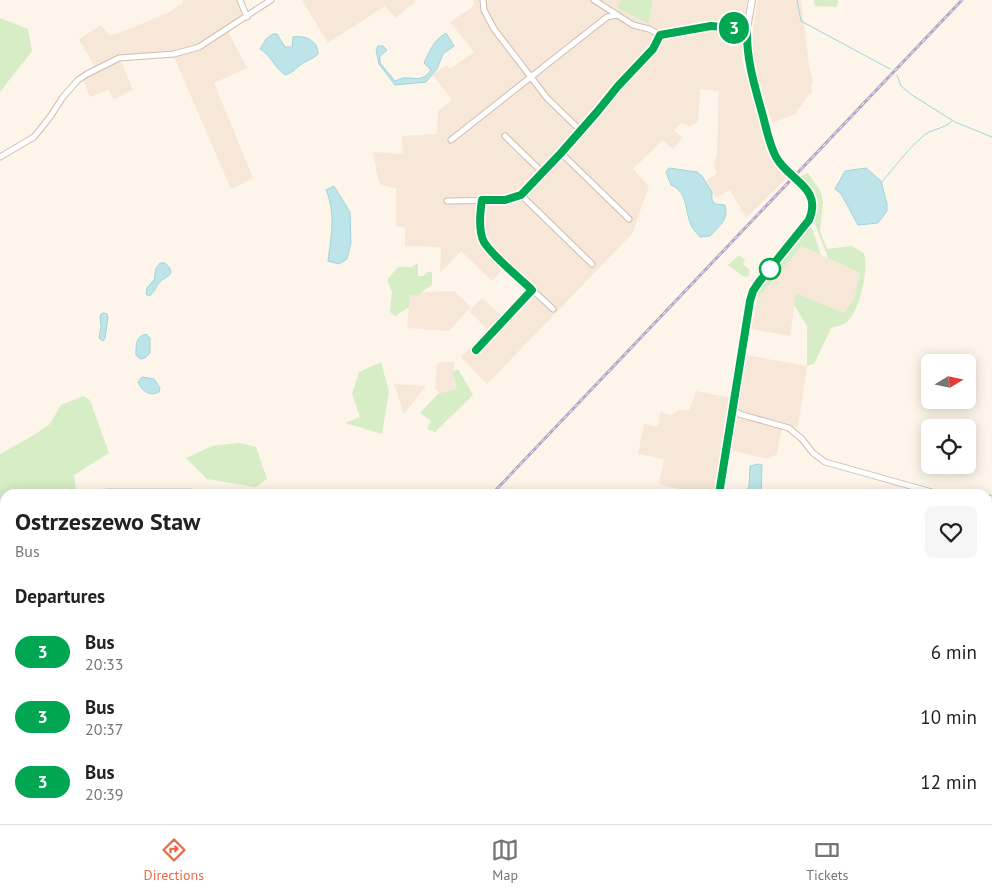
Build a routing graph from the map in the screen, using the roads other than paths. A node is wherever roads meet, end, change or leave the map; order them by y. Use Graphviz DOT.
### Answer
graph roads {
  1 [pos="240,0"];
  2 [pos="271,0"];
  3 [pos="483,0"];
  4 [pos="594,0"];
  5 [pos="752,0"];
  6 [pos="617,15"];
  7 [pos="247,16"];
  8 [pos="747,29"];
  9 [pos="660,35"];
  10 [pos="532,77"];
  11 [pos="581,131"];
  12 [pos="505,136"];
  13 [pos="451,140"];
  14 [pos="561,153"];
  15 [pos="0,157"];
  16 [pos="542,172"];
  17 [pos="521,195"];
  18 [pos="482,200"];
  19 [pos="447,201"];
  20 [pos="629,219"];
  21 [pos="592,264"];
  22 [pos="532,290"];
  23 [pos="553,310"];
  24 [pos="476,350"];
  25 [pos="733,408"];
  26 [pos="720,489"];
  27 [pos="921,489"];
  1 -- 7 [label="street"];
  2 -- 7 [label="street"];
  3 -- 10 [label="street"];
  4 -- 6 [label="street"];
  5 -- 8 [label="street"];
  6 -- 9 [label="street"];
  6 -- 10 [label="street"];
  7 -- 15 [label="street"];
  8 -- 9 [label="street"];
  8 -- 25 [label="street, bridge"];
  9 -- 11 [label="street"];
  10 -- 11 [label="street"];
  10 -- 13 [label="street"];
  11 -- 14 [label="street"];
  12 -- 16 [label="street"];
  14 -- 16 [label="street"];
  14 -- 20 [label="street"];
  16 -- 17 [label="street"];
  17 -- 18 [label="street"];
  17 -- 21 [label="street"];
  18 -- 19 [label="street"];
  18 -- 22 [label="street"];
  22 -- 23 [label="street"];
  22 -- 24 [label="street"];
  25 -- 26 [label="street"];
  25 -- 27 [label="street"];
}
